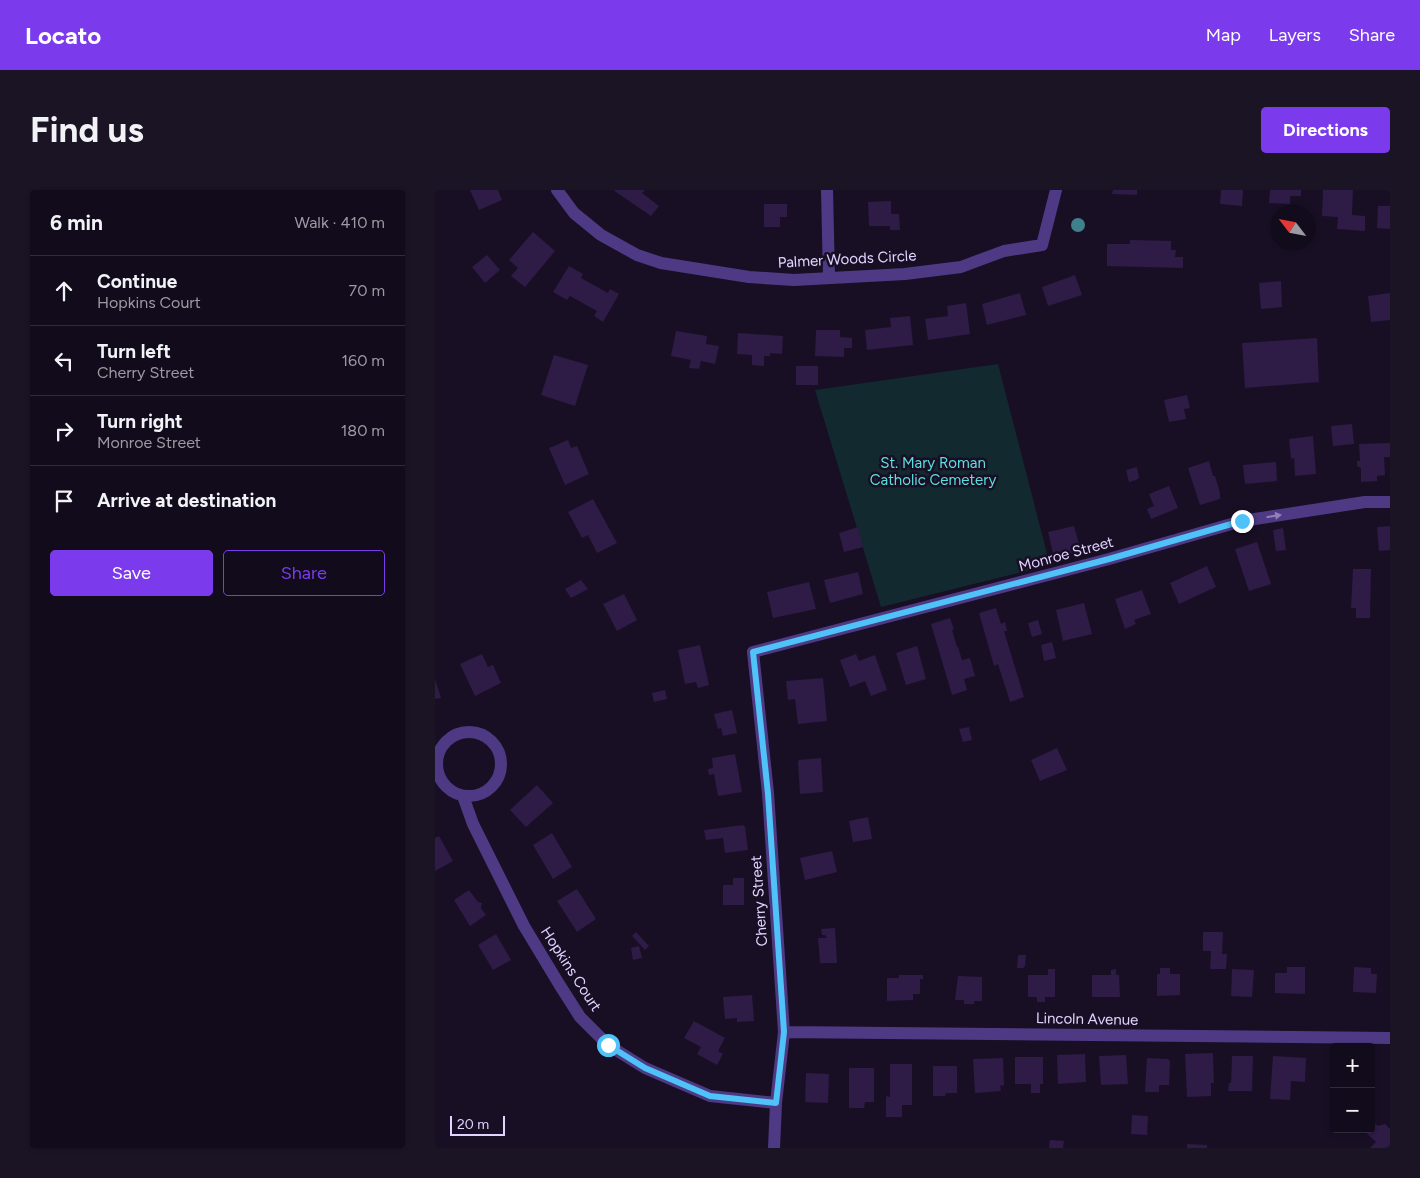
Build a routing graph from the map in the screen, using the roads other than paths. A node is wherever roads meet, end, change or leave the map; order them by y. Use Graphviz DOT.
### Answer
graph roads {
  1 [pos="557,190"];
  2 [pos="827,190"];
  3 [pos="1056,190"];
  4 [pos="829,278"];
  5 [pos="1390,502"];
  6 [pos="753,652"];
  7 [pos="463,796"];
  8 [pos="784,1032"];
  9 [pos="1390,1038"];
  10 [pos="776,1103"];
  11 [pos="774,1148"];
  1 -- 4 [label="street, Palmer Woods Circle"];
  2 -- 4 [label="street"];
  3 -- 4 [label="street, Palmer Woods Circle"];
  6 -- 5 [label="street, Monroe Street, one-way"];
  6 -- 8 [label="street, Cherry Street"];
  7 -- 7 [label="street"];
  7 -- 10 [label="street, Hopkins Court"];
  8 -- 9 [label="street, Lincoln Avenue"];
  8 -- 10 [label="street, Cherry Street"];
  10 -- 11 [label="street, Cherry Street"];
}
